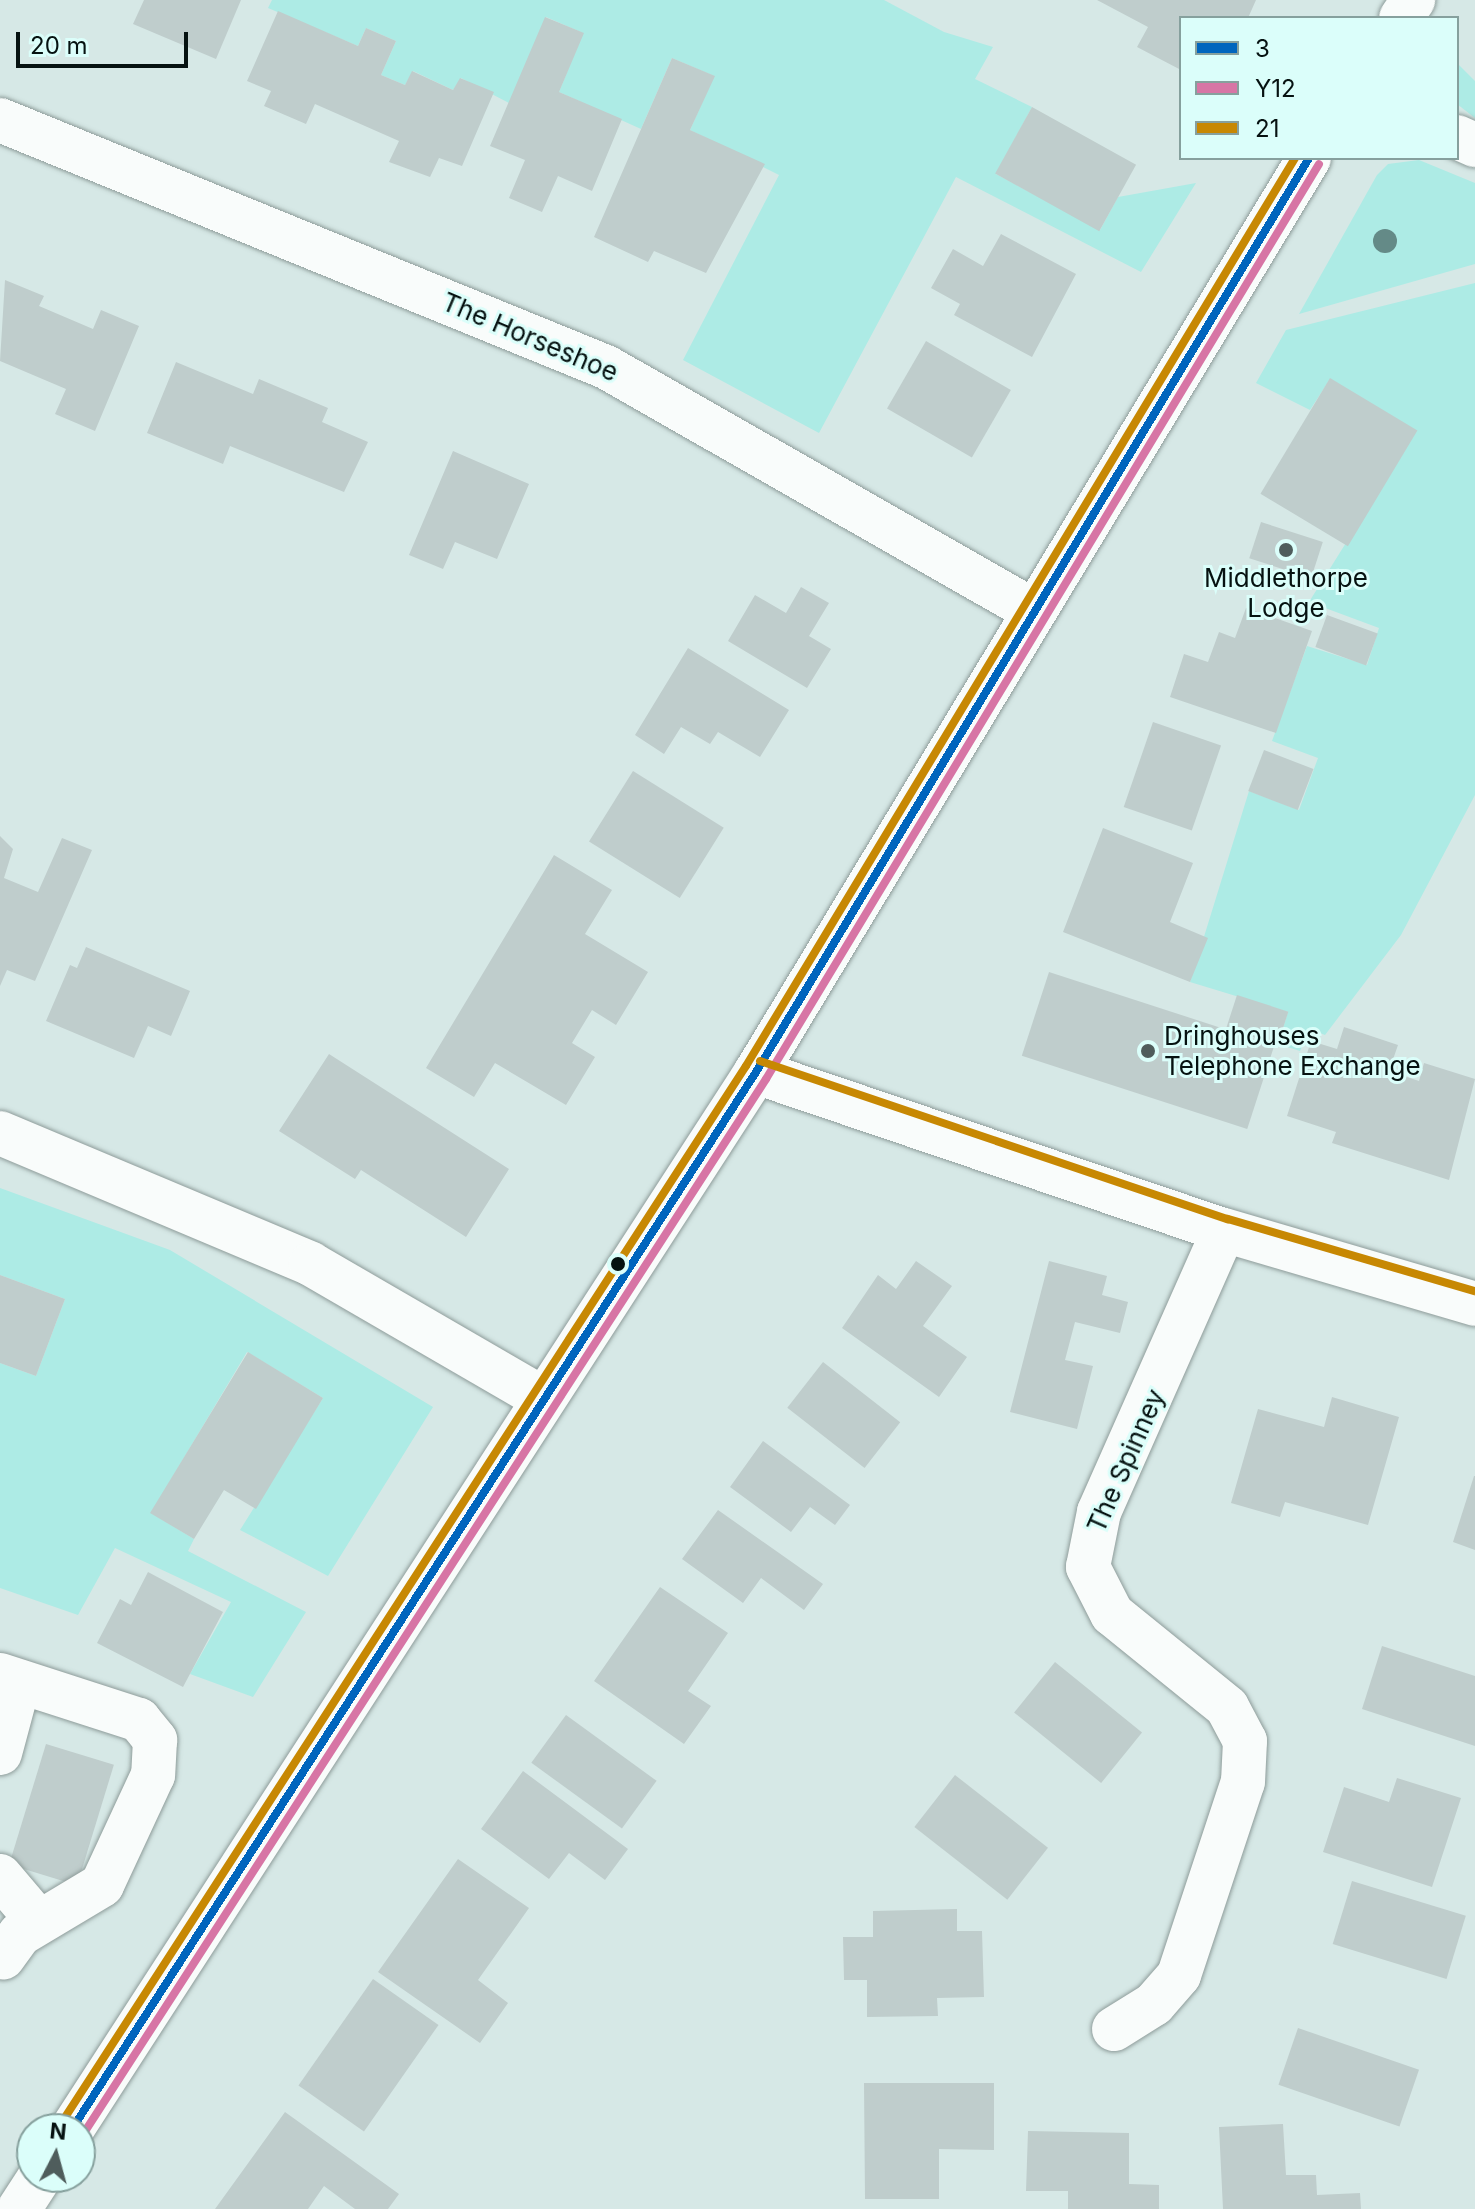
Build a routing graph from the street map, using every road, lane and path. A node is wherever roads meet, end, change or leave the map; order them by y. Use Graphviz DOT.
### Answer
graph roads {
  1 [pos="0,120"];
  2 [pos="1308,160"];
  3 [pos="1032,610"];
  4 [pos="756,1072"];
  5 [pos="0,1133"];
  6 [pos="1224,1230"];
  7 [pos="1475,1304"];
  8 [pos="540,1397"];
  9 [pos="10,1678"];
  10 [pos="0,1753"];
  11 [pos="0,1876"];
  12 [pos="39,1922"];
  13 [pos="3,1957"];
  14 [pos="1114,2029"];
  15 [pos="82,2113"];
  1 -- 3 [label="street, The Horseshoe"];
  2 -- 3 [label="street"];
  3 -- 4 [label="street"];
  4 -- 6 [label="street"];
  4 -- 8 [label="street"];
  5 -- 8 [label="street"];
  6 -- 7 [label="street"];
  6 -- 14 [label="street, The Spinney"];
  8 -- 15 [label="street"];
  9 -- 10 [label="street"];
  9 -- 12 [label="street"];
  11 -- 12 [label="street"];
  12 -- 13 [label="street"];
}
